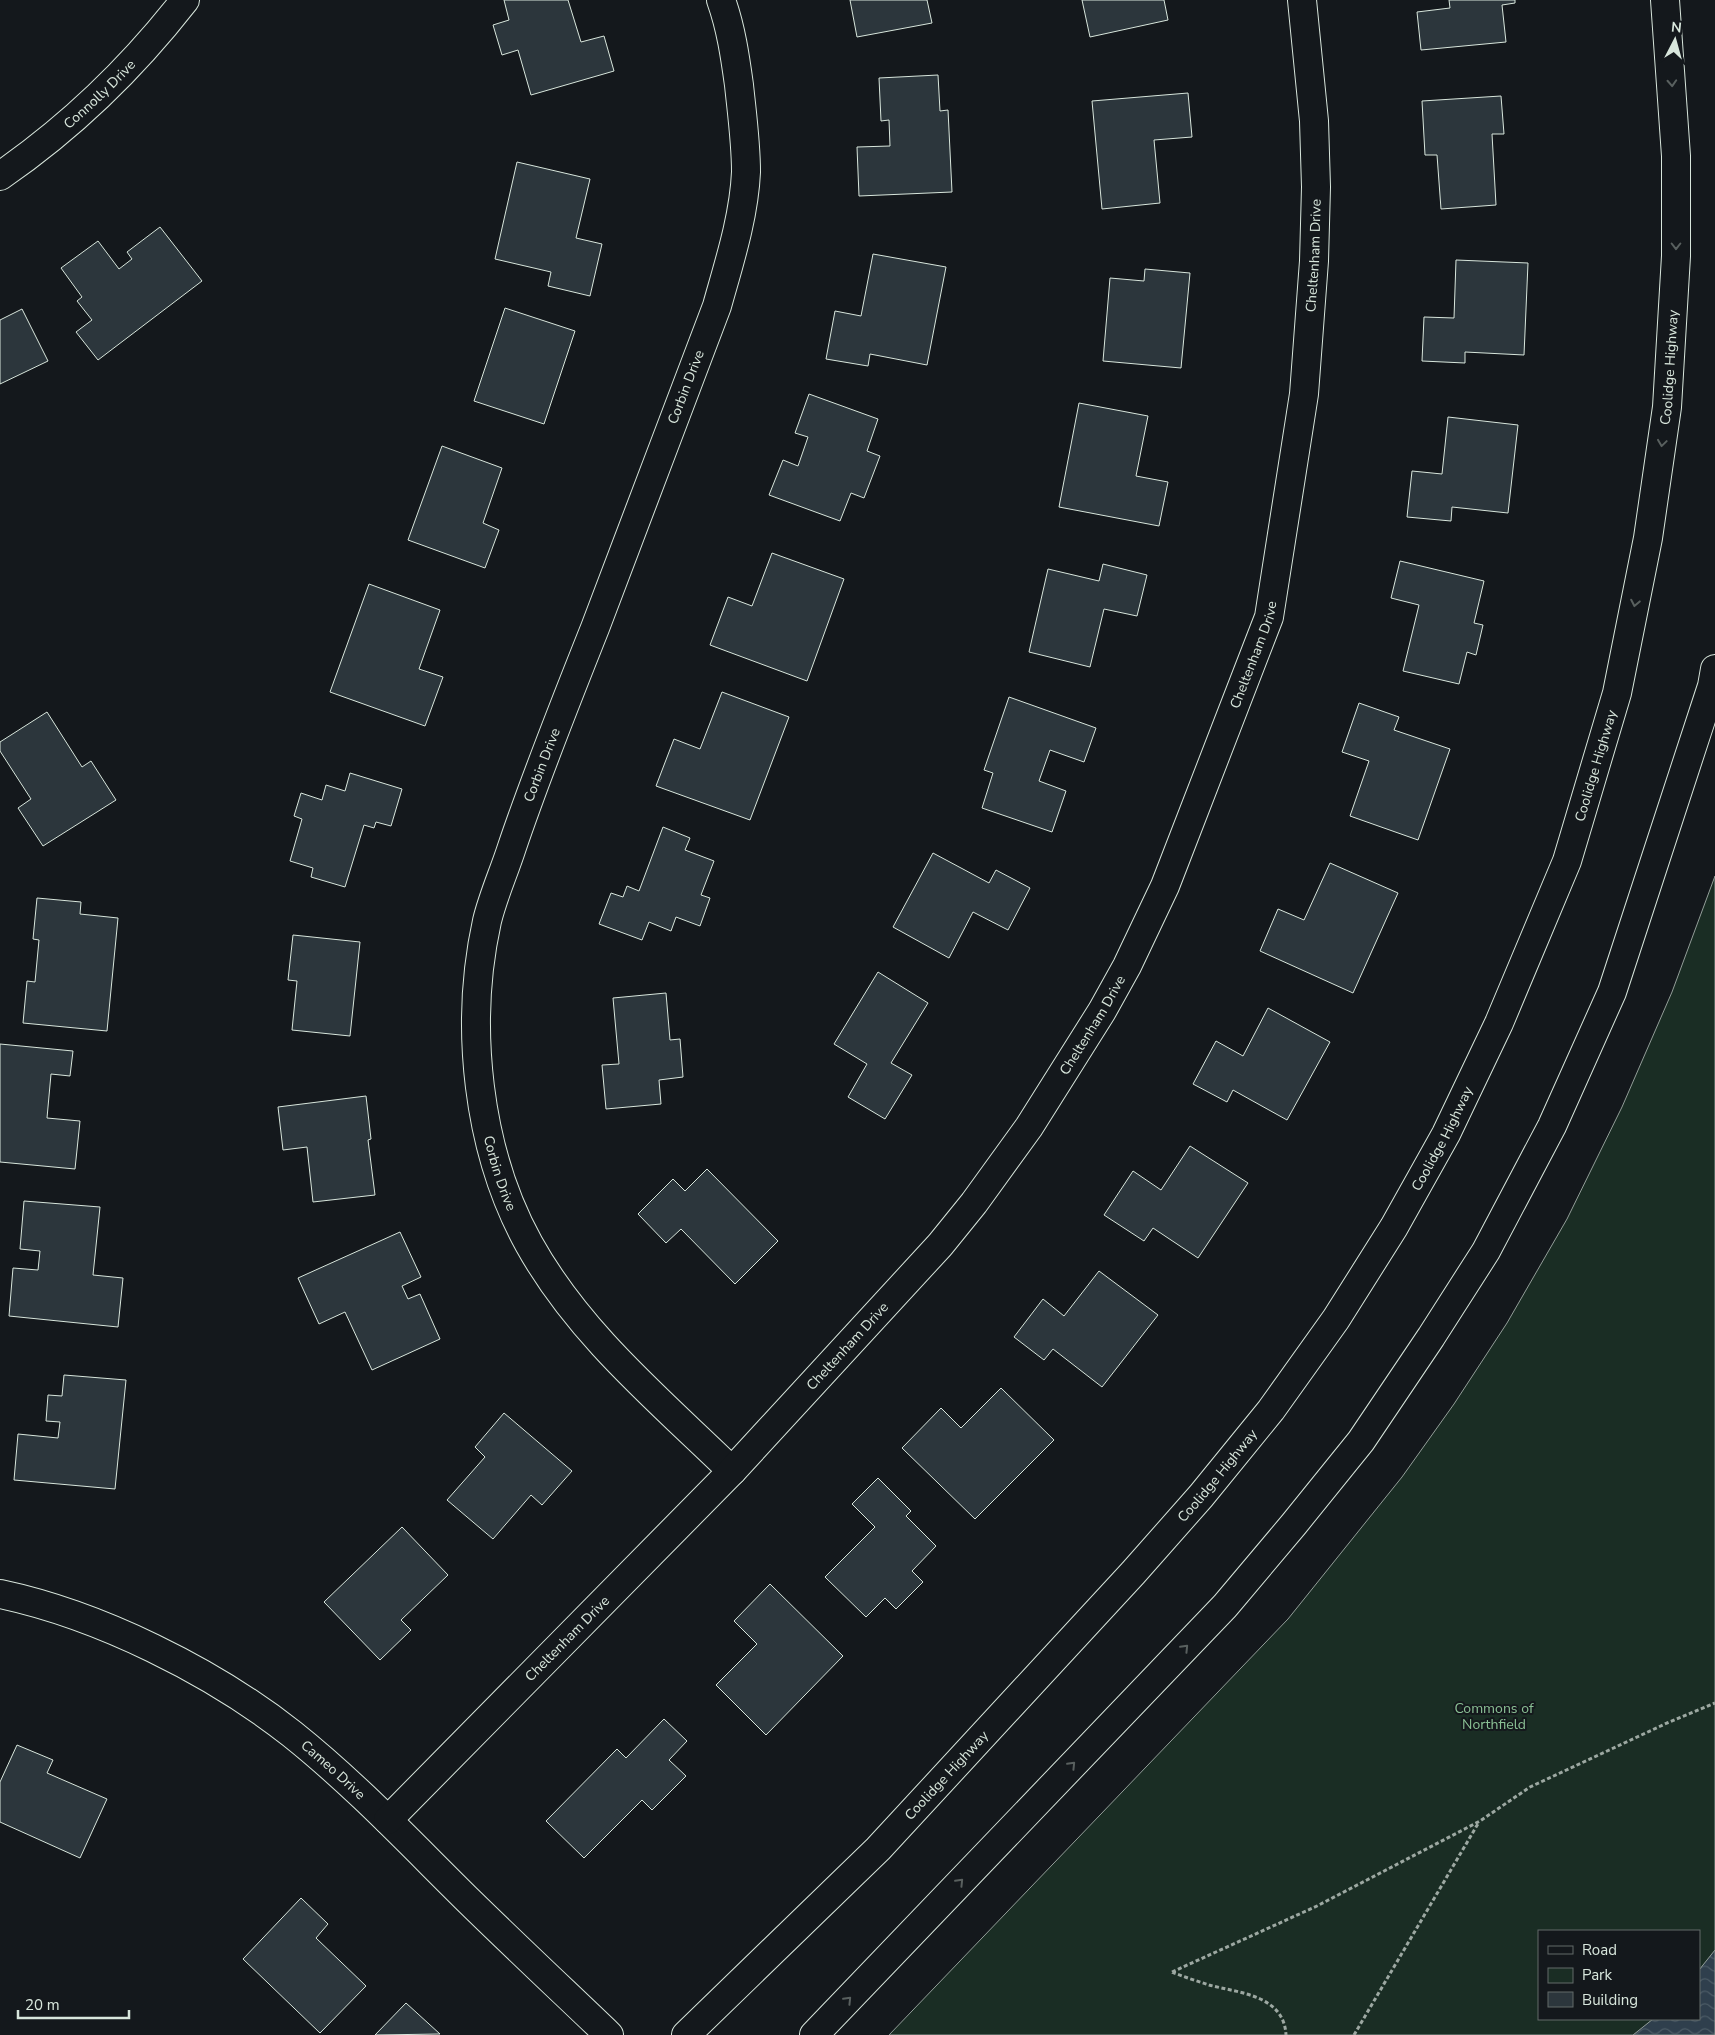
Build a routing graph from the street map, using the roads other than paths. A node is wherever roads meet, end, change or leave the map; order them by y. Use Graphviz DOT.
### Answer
graph roads {
  1 [pos="185,0"];
  2 [pos="721,0"];
  3 [pos="1302,0"];
  4 [pos="1665,0"];
  5 [pos="0,176"];
  6 [pos="1715,669"];
  7 [pos="732,1471"];
  8 [pos="0,1594"];
  9 [pos="388,1820"];
  10 [pos="609,2035"];
  11 [pos="686,2035"];
  12 [pos="814,2035"];
  1 -- 5 [label="street, Connolly Drive"];
  2 -- 7 [label="street, Corbin Drive"];
  3 -- 7 [label="street, Cheltenham Drive"];
  4 -- 11 [label="street, Coolidge Highway, one-way"];
  12 -- 6 [label="street, one-way"];
  7 -- 9 [label="street, Cheltenham Drive"];
  8 -- 9 [label="street, Cameo Drive"];
  9 -- 10 [label="street, Cameo Drive"];
}
